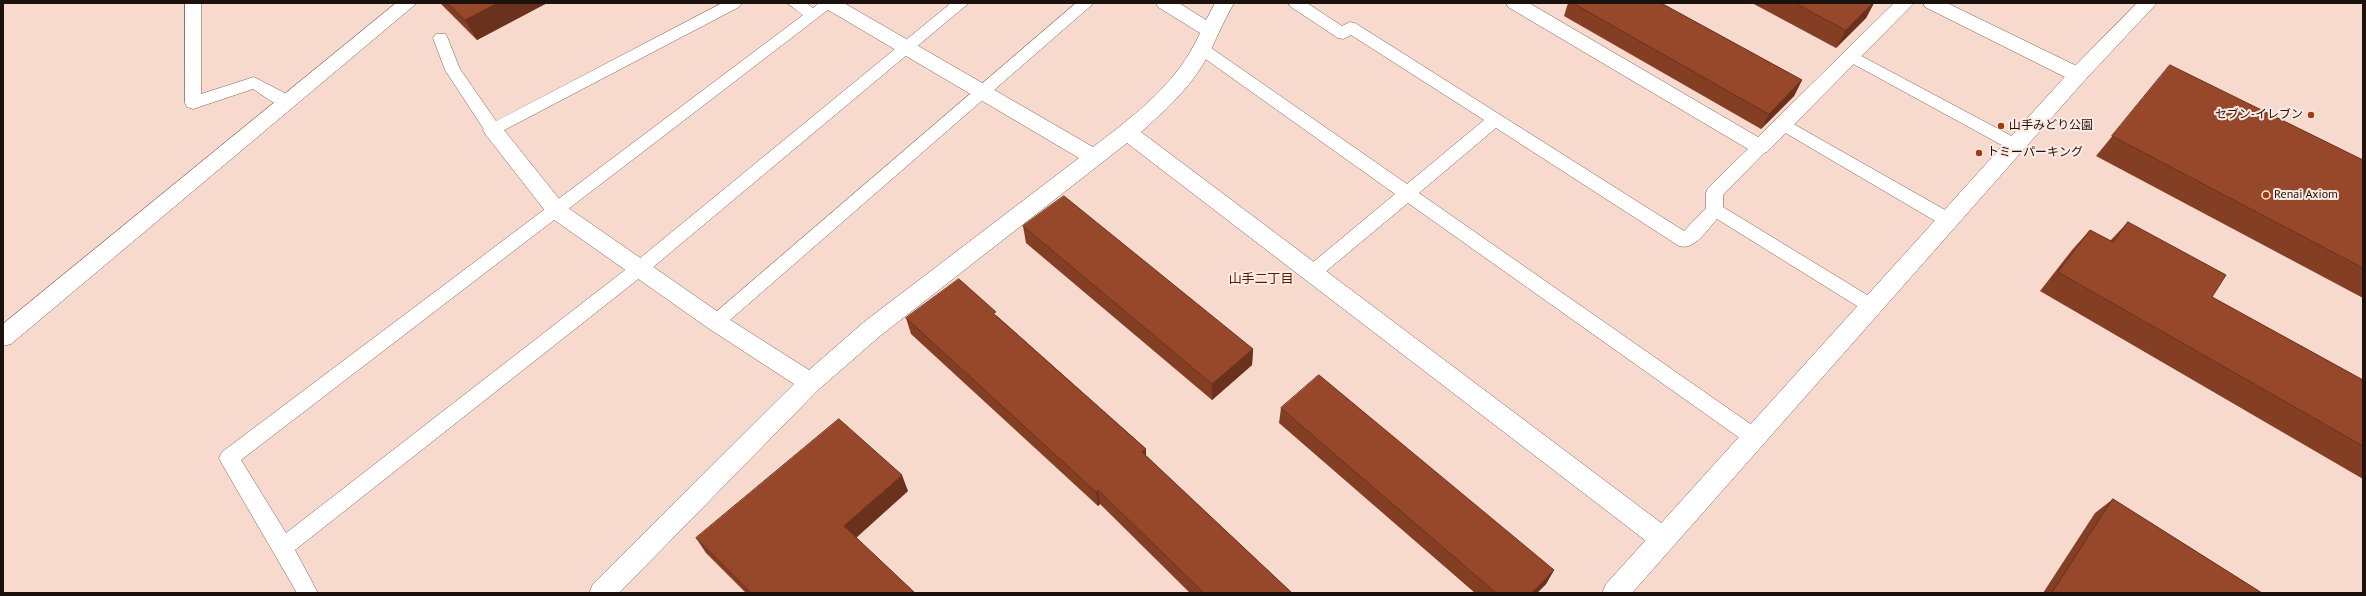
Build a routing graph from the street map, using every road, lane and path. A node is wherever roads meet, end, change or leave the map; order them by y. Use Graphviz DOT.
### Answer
graph roads {
  1 [pos="193,3"];
  2 [pos="408,3"];
  3 [pos="734,3"];
  4 [pos="796,3"];
  5 [pos="829,3"];
  6 [pos="961,3"];
  7 [pos="1086,3"];
  8 [pos="1165,3"];
  9 [pos="1225,3"];
  10 [pos="1296,3"];
  11 [pos="1515,3"];
  12 [pos="1905,3"];
  13 [pos="1932,3"];
  14 [pos="2148,3"];
  15 [pos="813,15"];
  16 [pos="441,38"];
  17 [pos="1205,39"];
  18 [pos="906,48"];
  19 [pos="1852,56"];
  20 [pos="2078,75"];
  21 [pos="984,93"];
  22 [pos="288,102"];
  23 [pos="1496,120"];
  24 [pos="1784,124"];
  25 [pos="493,130"];
  26 [pos="1127,132"];
  27 [pos="2015,145"];
  28 [pos="1760,147"];
  29 [pos="1094,157"];
  30 [pos="1409,194"];
  31 [pos="1715,210"];
  32 [pos="556,211"];
  33 [pos="1948,220"];
  34 [pos="640,268"];
  35 [pos="1312,273"];
  36 [pos="1871,306"];
  37 [pos="716,322"];
  38 [pos="3,337"];
  39 [pos="810,383"];
  40 [pos="1755,438"];
  41 [pos="1663,539"];
  42 [pos="283,547"];
  43 [pos="308,593"];
  44 [pos="602,593"];
  45 [pos="1615,593"];
  1 -- 22 [label="lane"];
  2 -- 22 [label="street"];
  3 -- 25 [label="lane"];
  4 -- 15 [label="lane"];
  5 -- 15 [label="lane"];
  5 -- 18 [label="street"];
  6 -- 18 [label="lane"];
  7 -- 21 [label="lane"];
  8 -- 17 [label="street"];
  9 -- 17 [label="street"];
  10 -- 23 [label="lane"];
  11 -- 28 [label="street"];
  12 -- 19 [label="street"];
  13 -- 20 [label="street"];
  14 -- 20 [label="street"];
  15 -- 32 [label="lane"];
  16 -- 25 [label="lane"];
  17 -- 26 [label="street"];
  17 -- 30 [label="lane"];
  18 -- 21 [label="street"];
  18 -- 34 [label="lane"];
  19 -- 24 [label="street"];
  19 -- 27 [label="lane"];
  20 -- 27 [label="street"];
  21 -- 29 [label="street"];
  21 -- 37 [label="lane"];
  22 -- 38 [label="street"];
  23 -- 30 [label="lane"];
  23 -- 31 [label="lane"];
  24 -- 28 [label="street"];
  24 -- 33 [label="lane"];
  25 -- 32 [label="street"];
  26 -- 29 [label="street"];
  26 -- 35 [label="street"];
  27 -- 33 [label="street"];
  28 -- 31 [label="lane"];
  29 -- 39 [label="street"];
  30 -- 35 [label="lane"];
  30 -- 40 [label="lane"];
  31 -- 36 [label="lane"];
  32 -- 34 [label="street"];
  32 -- 42 [label="lane"];
  33 -- 36 [label="street"];
  34 -- 37 [label="street"];
  34 -- 42 [label="lane"];
  35 -- 41 [label="street"];
  36 -- 40 [label="street"];
  37 -- 39 [label="street"];
  39 -- 44 [label="street"];
  40 -- 41 [label="street"];
  41 -- 45 [label="street"];
  42 -- 43 [label="lane"];
}
